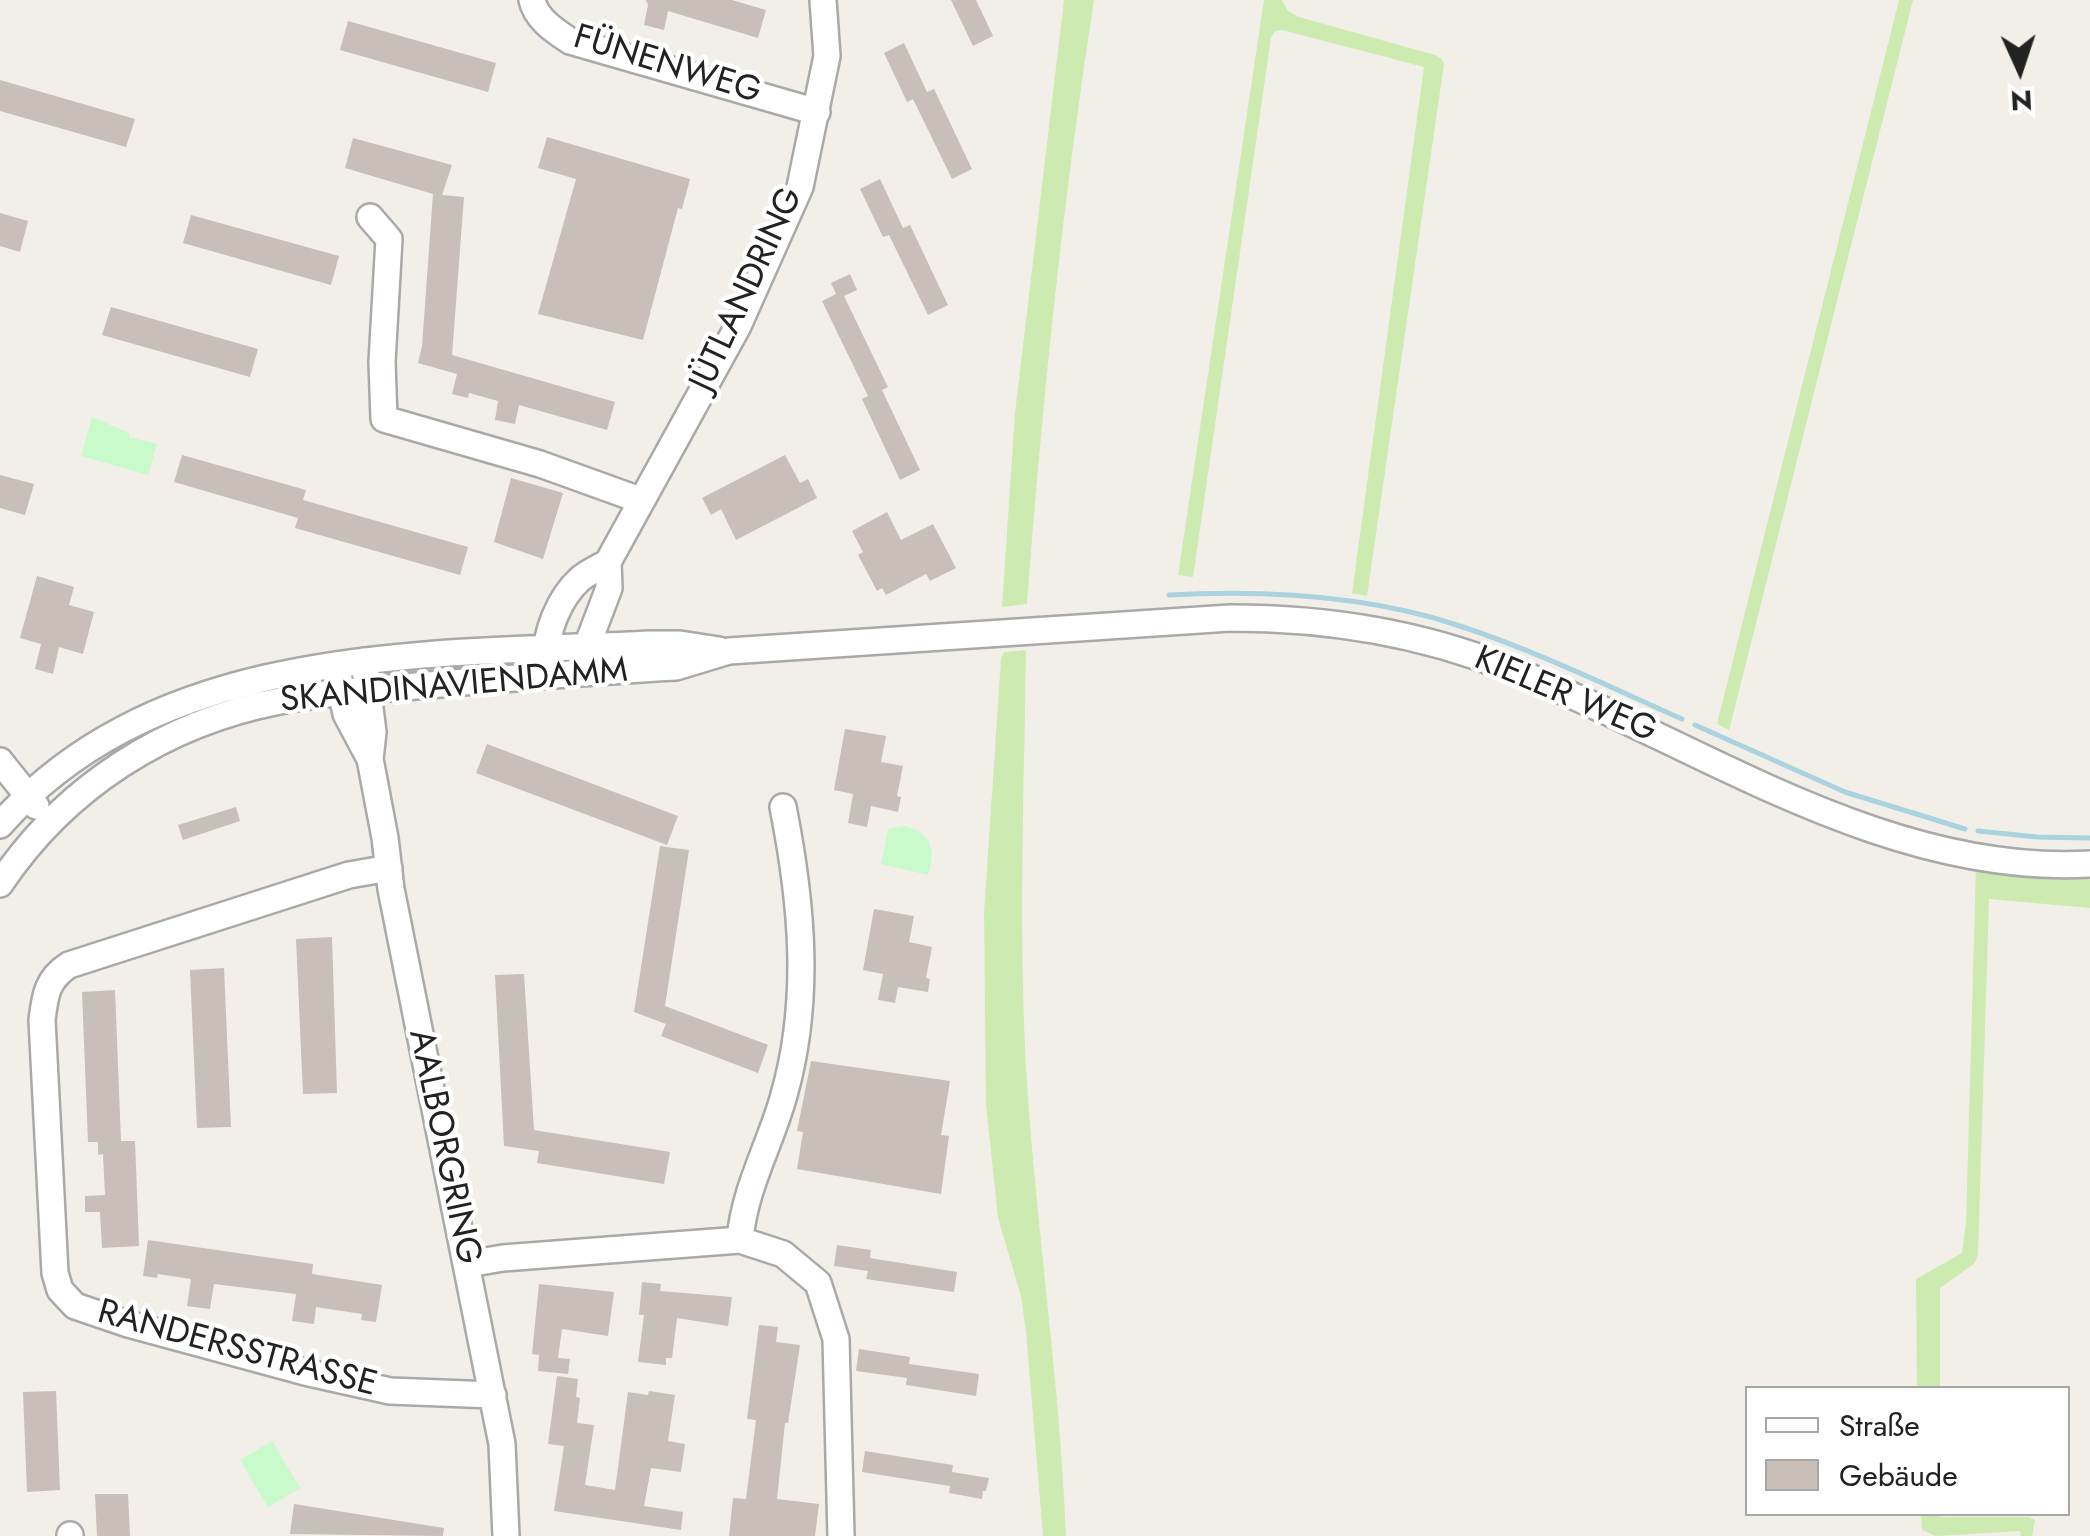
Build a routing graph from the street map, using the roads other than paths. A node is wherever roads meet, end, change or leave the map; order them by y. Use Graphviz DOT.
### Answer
graph roads {
  1 [pos="532,0"];
  2 [pos="823,0"];
  3 [pos="816,112"];
  4 [pos="370,217"];
  5 [pos="640,500"];
  6 [pos="608,562"];
  7 [pos="1022,632"];
  8 [pos="587,646"];
  9 [pos="545,648"];
  10 [pos="729,652"];
  11 [pos="364,660"];
  12 [pos="336,664"];
  13 [pos="588,672"];
  14 [pos="546,676"];
  15 [pos="368,690"];
  16 [pos="341,692"];
  17 [pos="370,759"];
  18 [pos="0,760"];
  19 [pos="783,807"];
  20 [pos="10,809"];
  21 [pos="42,830"];
  22 [pos="2090,864"];
  23 [pos="389,868"];
  24 [pos="0,884"];
  25 [pos="740,1240"];
  26 [pos="468,1264"];
  27 [pos="492,1395"];
  28 [pos="506,1536"];
  29 [pos="841,1536"];
  1 -- 3 [label="street, FÜNENWEG"];
  2 -- 3 [label="street, JÜTLANDRING"];
  3 -- 5 [label="street, JÜTLANDRING"];
  4 -- 5 [label="street"];
  5 -- 6 [label="street, JÜTLANDRING"];
  6 -- 8 [label="street, JÜTLANDRING"];
  6 -- 9 [label="street, JÜTLANDRING"];
  7 -- 10 [label="street, SKANDINAVIENDAMM"];
  7 -- 22 [label="street, KIELER WEG"];
  8 -- 9 [label="street, SKANDINAVIENDAMM"];
  8 -- 10 [label="street, SKANDINAVIENDAMM"];
  8 -- 13 [label="street, JÜTLANDRING"];
  9 -- 11 [label="street, SKANDINAVIENDAMM"];
  9 -- 14 [label="street, JÜTLANDRING"];
  10 -- 13 [label="street, SKANDINAVIENDAMM"];
  11 -- 12 [label="street, SKANDINAVIENDAMM"];
  11 -- 15 [label="street, AALBORGRING"];
  12 -- 16 [label="street, AALBORGRING"];
  12 -- 20 [label="street, SKANDINAVIENDAMM"];
  13 -- 14 [label="street, SKANDINAVIENDAMM"];
  14 -- 15 [label="street, SKANDINAVIENDAMM"];
  15 -- 16 [label="street, SKANDINAVIENDAMM"];
  15 -- 17 [label="street, AALBORGRING"];
  16 -- 17 [label="street, AALBORGRING"];
  16 -- 21 [label="street, SKANDINAVIENDAMM"];
  17 -- 23 [label="street, AALBORGRING"];
  18 -- 20 [label="street"];
  19 -- 25 [label="street"];
  20 -- 21 [label="street"];
  21 -- 24 [label="street, SKANDINAVIENDAMM"];
  23 -- 26 [label="street, AALBORGRING"];
  23 -- 27 [label="street, RANDERSSTRASSE"];
  25 -- 26 [label="street"];
  25 -- 29 [label="street"];
  26 -- 27 [label="street, AALBORGRING"];
  27 -- 28 [label="street, AALBORGRING"];
}
